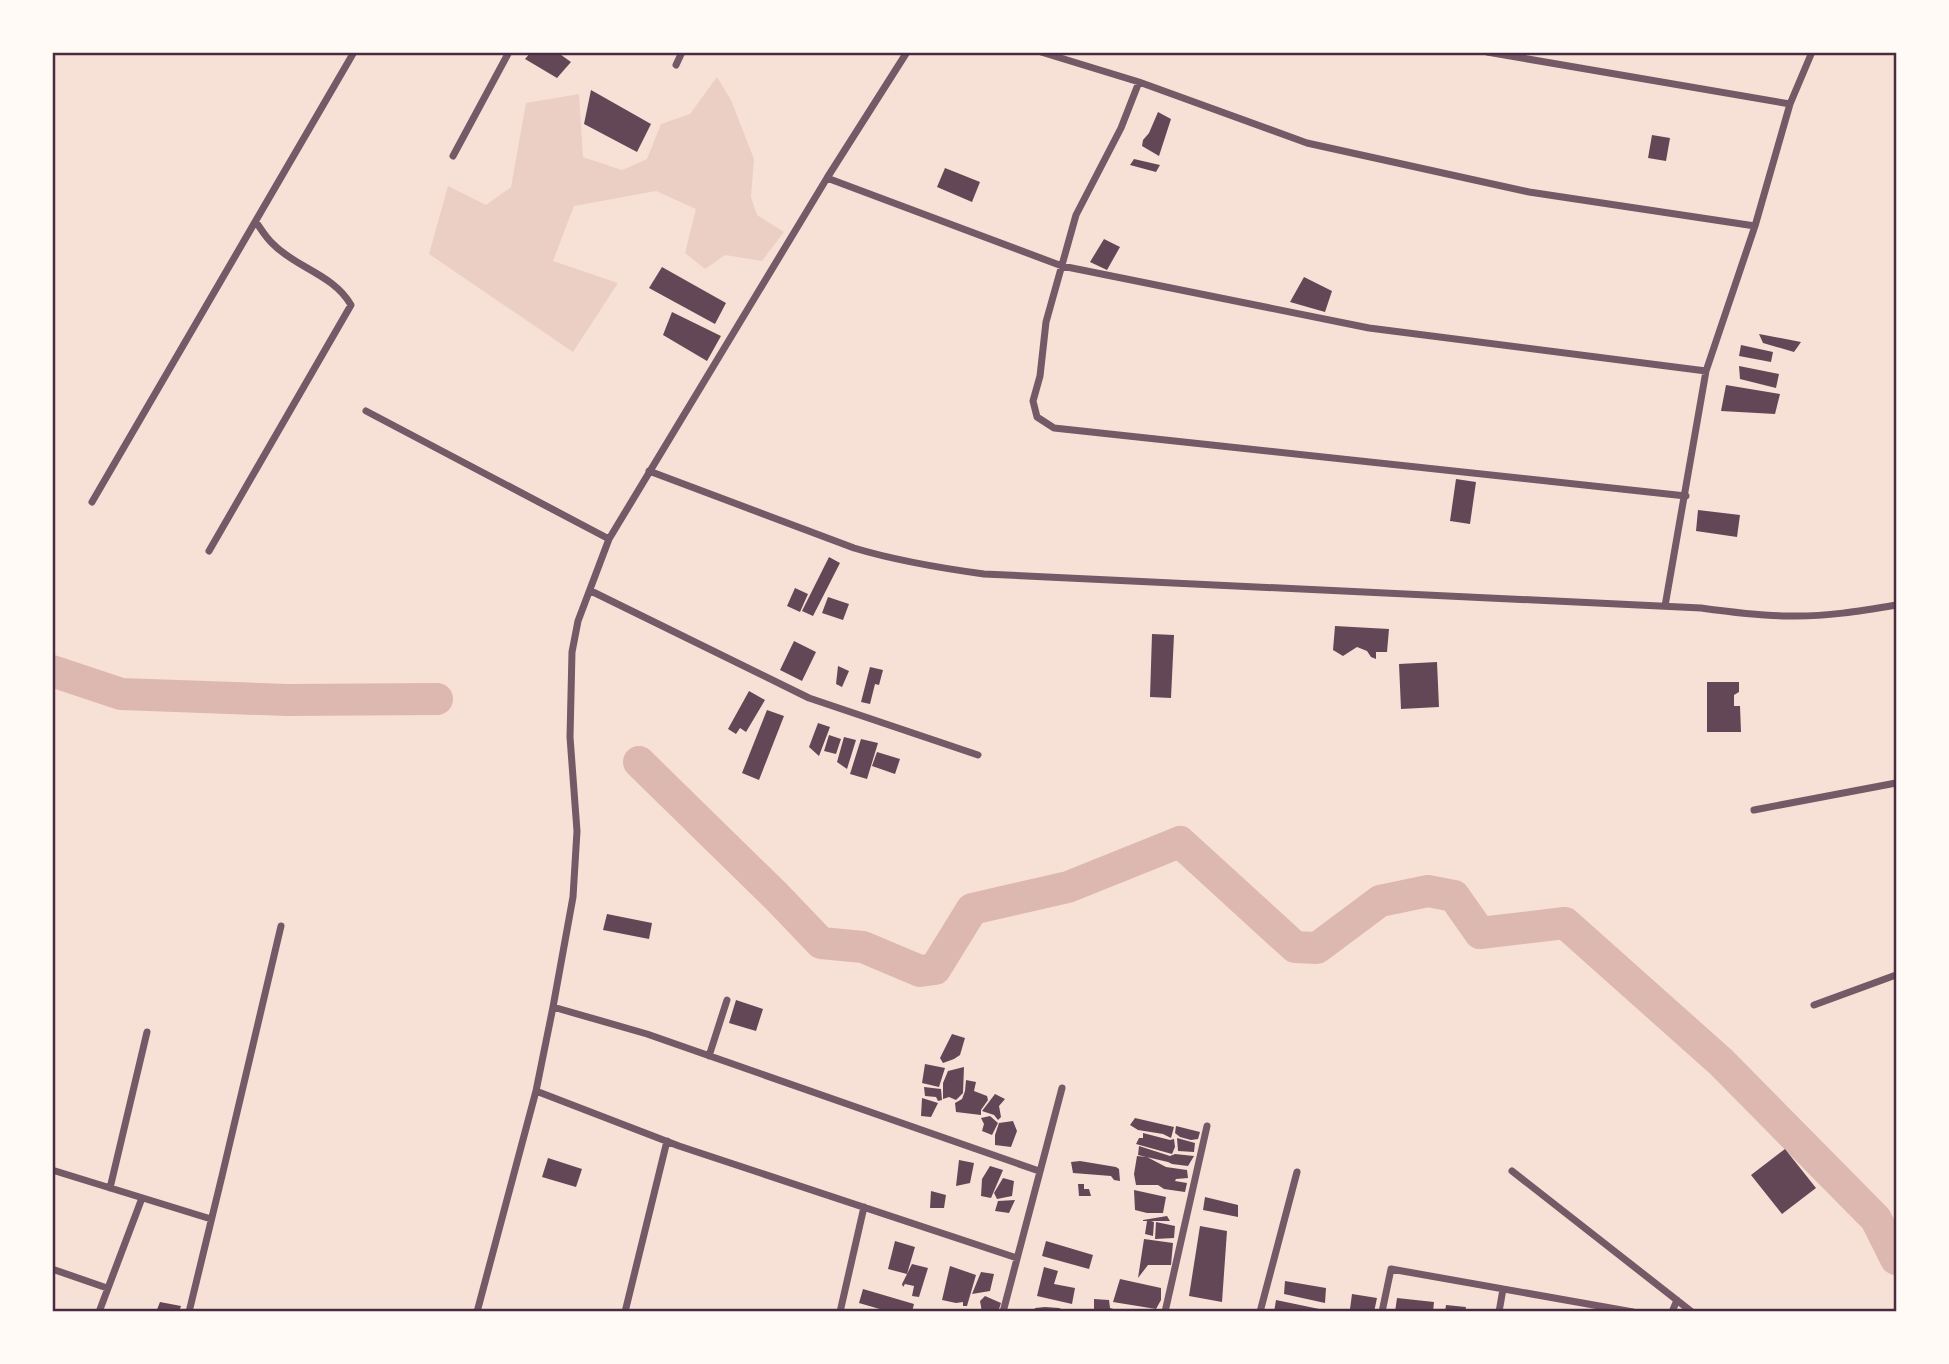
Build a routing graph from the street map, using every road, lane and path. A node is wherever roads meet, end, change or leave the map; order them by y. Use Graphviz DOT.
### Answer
graph roads {
  1 [pos="354,52"];
  2 [pos="509,52"];
  3 [pos="682,52"];
  4 [pos="907,52"];
  5 [pos="1041,52"];
  6 [pos="1487,52"];
  7 [pos="1812,52"];
  8 [pos="676,65"];
  9 [pos="1139,82"];
  10 [pos="1790,104"];
  11 [pos="453,156"];
  12 [pos="827,177"];
  13 [pos="256,222"];
  14 [pos="1755,226"];
  15 [pos="1062,266"];
  16 [pos="1706,371"];
  17 [pos="366,411"];
  18 [pos="649,471"];
  19 [pos="1686,496"];
  20 [pos="92,502"];
  21 [pos="609,539"];
  22 [pos="209,551"];
  23 [pos="591,591"];
  24 [pos="1896,605"];
  25 [pos="1665,606"];
  26 [pos="978,755"];
  27 [pos="1896,783"];
  28 [pos="1754,810"];
  29 [pos="281,926"];
  30 [pos="1896,975"];
  31 [pos="727,1000"];
  32 [pos="1815,1005"];
  33 [pos="553,1007"];
  34 [pos="147,1032"];
  35 [pos="709,1056"];
  36 [pos="1062,1088"];
  37 [pos="536,1091"];
  38 [pos="1207,1126"];
  39 [pos="667,1141"];
  40 [pos="52,1170"];
  41 [pos="1040,1171"];
  42 [pos="1512,1171"];
  43 [pos="1297,1172"];
  44 [pos="110,1188"];
  45 [pos="142,1198"];
  46 [pos="864,1208"];
  47 [pos="211,1219"];
  48 [pos="1017,1258"];
  49 [pos="52,1269"];
  50 [pos="107,1287"];
  51 [pos="1503,1289"];
  52 [pos="1677,1300"];
  53 [pos="99,1311"];
  54 [pos="188,1311"];
  55 [pos="477,1311"];
  56 [pos="625,1311"];
  57 [pos="839,1311"];
  58 [pos="1003,1311"];
  59 [pos="1165,1311"];
  60 [pos="1260,1311"];
  61 [pos="1382,1311"];
  62 [pos="1499,1311"];
  63 [pos="1633,1311"];
  64 [pos="1672,1311"];
  65 [pos="1692,1311"];
  1 -- 13 [label="street"];
  2 -- 11 [label="street"];
  3 -- 8 [label="street"];
  4 -- 12 [label="street"];
  5 -- 9 [label="street"];
  6 -- 10 [label="street"];
  7 -- 10 [label="street"];
  9 -- 14 [label="street"];
  9 -- 15 [label="street"];
  10 -- 14 [label="street"];
  12 -- 15 [label="street"];
  12 -- 18 [label="street"];
  13 -- 20 [label="street"];
  13 -- 22 [label="street"];
  14 -- 16 [label="street"];
  15 -- 16 [label="street"];
  15 -- 19 [label="street"];
  16 -- 19 [label="street"];
  17 -- 21 [label="street"];
  18 -- 21 [label="street"];
  18 -- 25 [label="street"];
  19 -- 25 [label="street"];
  21 -- 23 [label="street"];
  23 -- 26 [label="street"];
  23 -- 33 [label="street"];
  24 -- 25 [label="street"];
  27 -- 28 [label="street"];
  29 -- 47 [label="street"];
  30 -- 32 [label="street"];
  31 -- 35 [label="street"];
  33 -- 35 [label="street"];
  33 -- 37 [label="street"];
  34 -- 44 [label="street"];
  35 -- 41 [label="street"];
  36 -- 41 [label="street"];
  37 -- 39 [label="street"];
  37 -- 55 [label="street"];
  38 -- 59 [label="street"];
  39 -- 46 [label="street"];
  39 -- 56 [label="street"];
  40 -- 44 [label="street"];
  41 -- 48 [label="street"];
  42 -- 52 [label="street"];
  43 -- 60 [label="street"];
  44 -- 45 [label="street"];
  45 -- 47 [label="street"];
  45 -- 50 [label="street"];
  46 -- 48 [label="street"];
  46 -- 57 [label="street"];
  47 -- 54 [label="street"];
  48 -- 58 [label="street"];
  49 -- 50 [label="street"];
  50 -- 53 [label="street"];
  51 -- 61 [label="street"];
  51 -- 62 [label="street"];
  51 -- 63 [label="street"];
  52 -- 64 [label="street"];
  52 -- 65 [label="street"];
}
